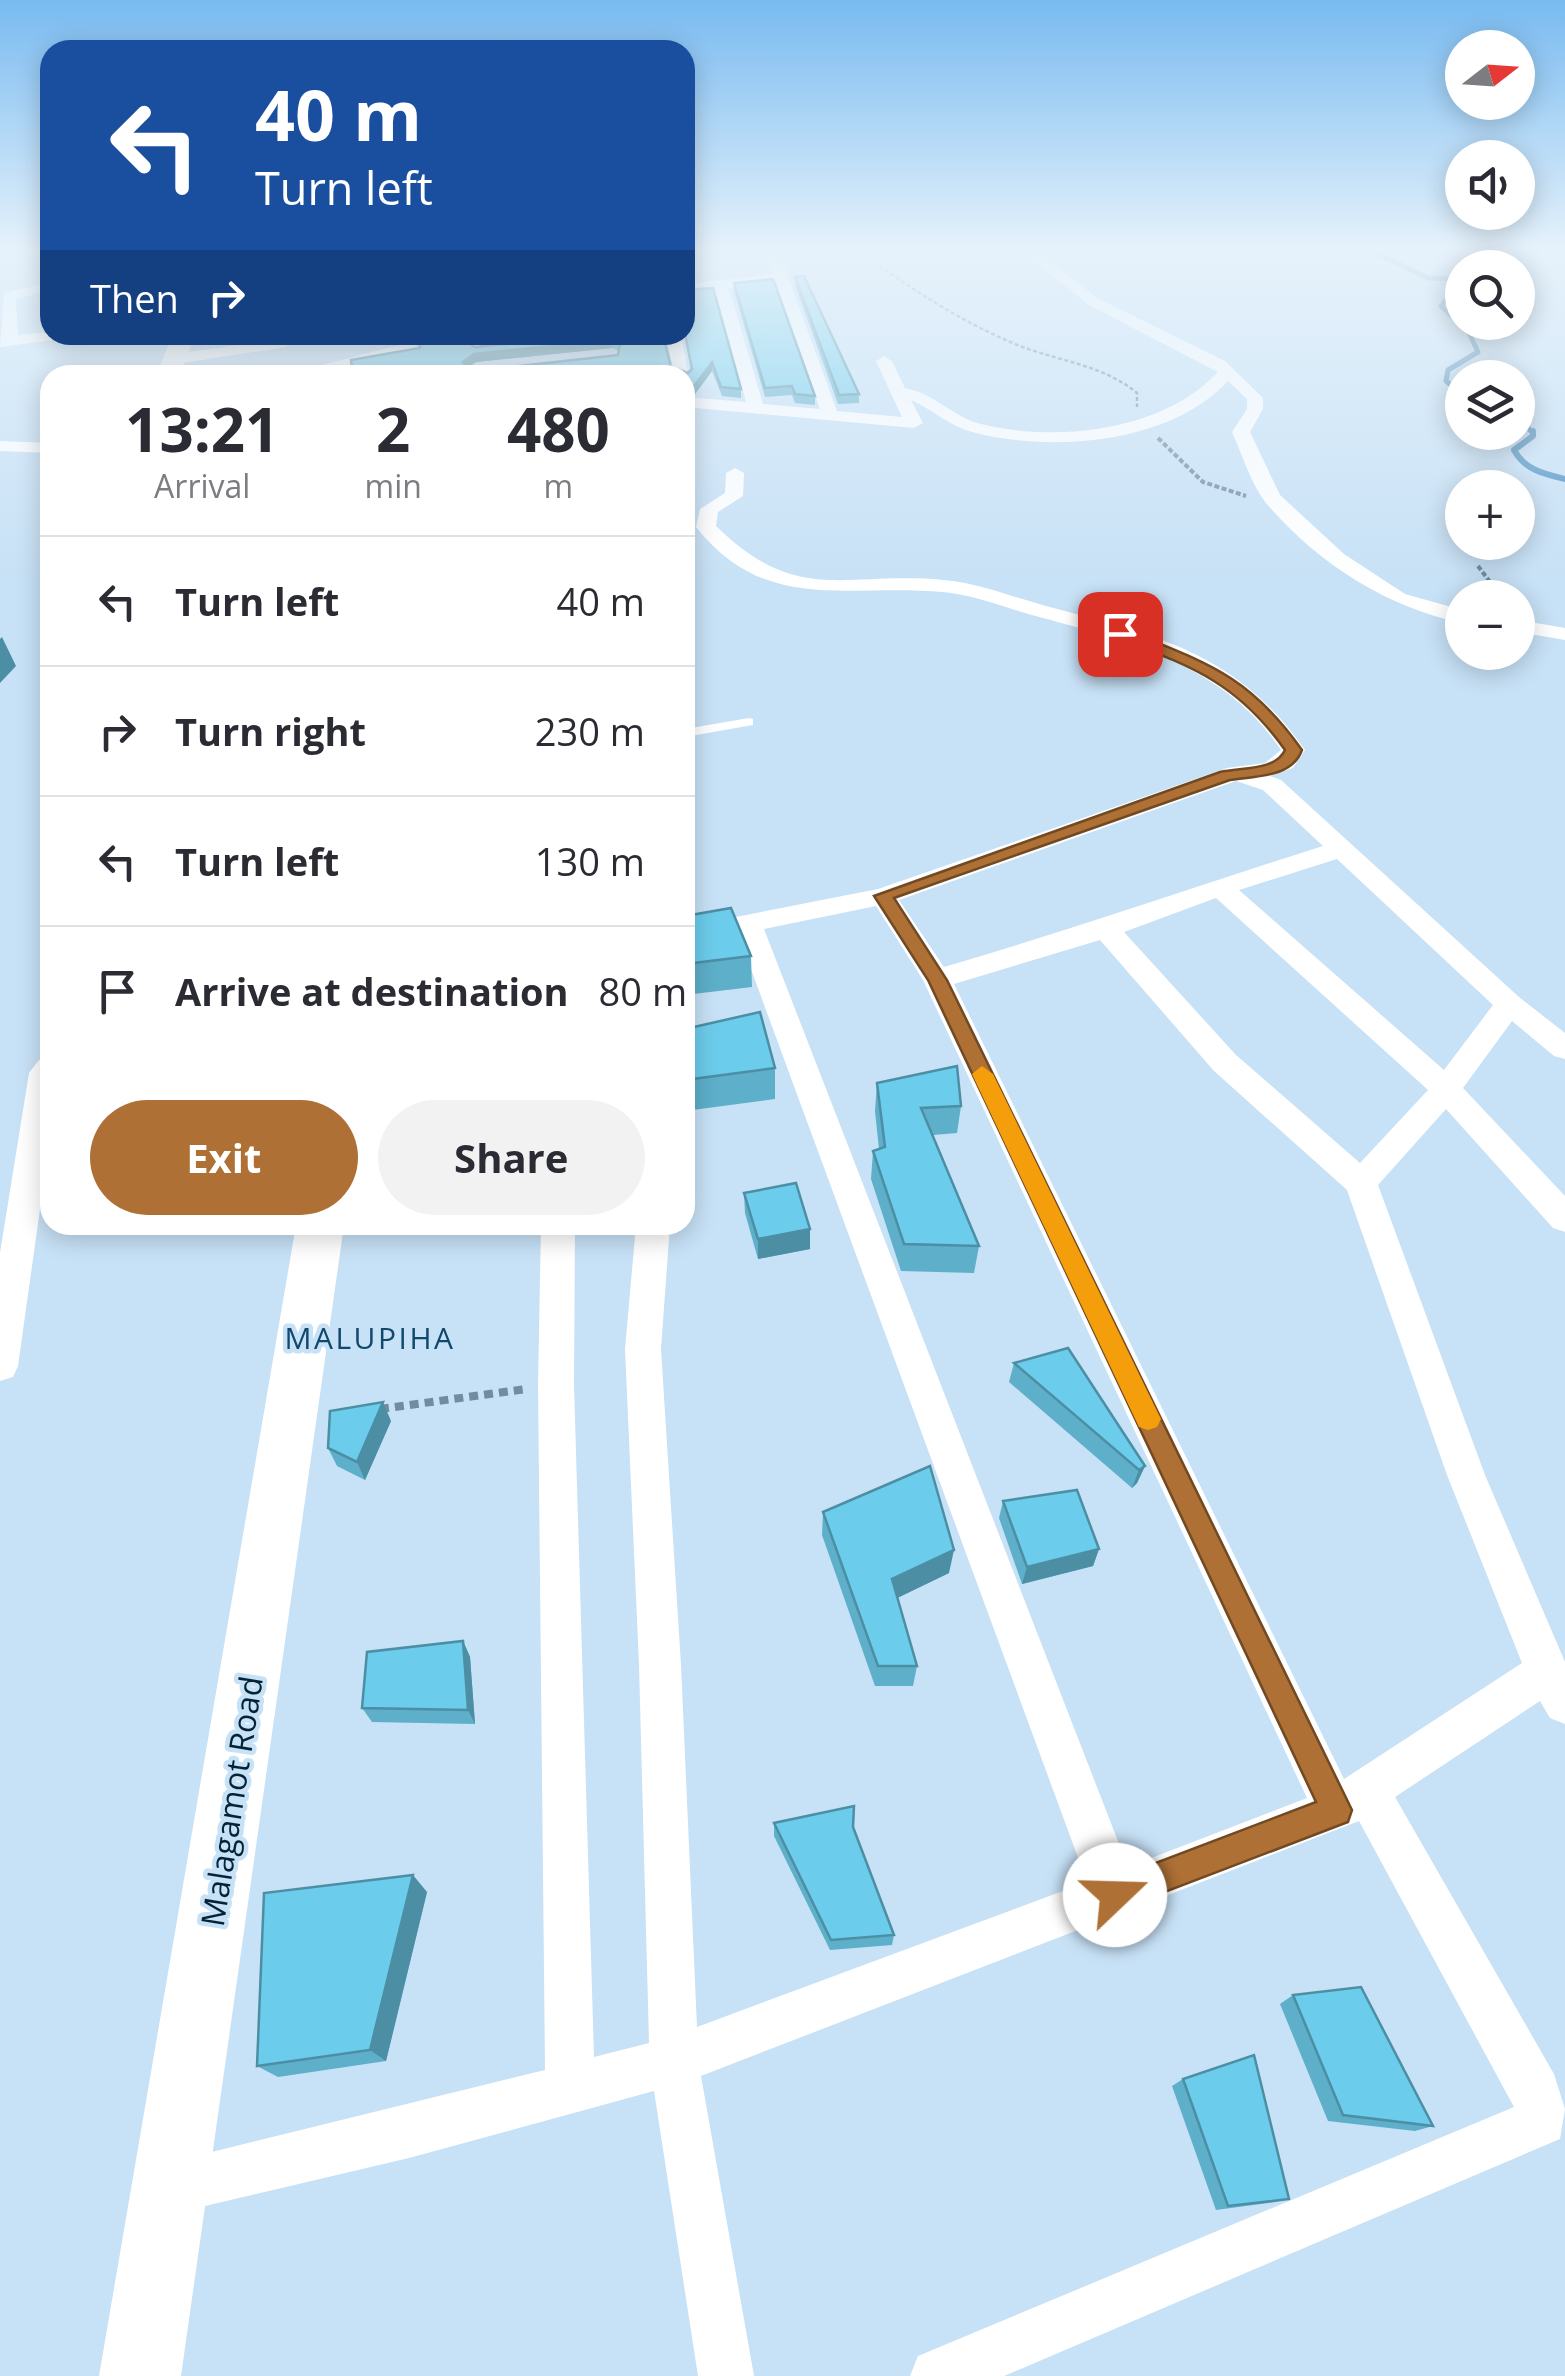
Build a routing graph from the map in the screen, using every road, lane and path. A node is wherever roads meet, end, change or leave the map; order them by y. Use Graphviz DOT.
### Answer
graph roads {
  1 [pos="742,360"];
  2 [pos="809,360"];
  3 [pos="1060,360"];
  4 [pos="1206,360"];
  5 [pos="884,361"];
  6 [pos="1228,371"];
  7 [pos="900,392"];
  8 [pos="695,398"];
  9 [pos="756,409"];
  10 [pos="831,418"];
  11 [pos="1132,424"];
  12 [pos="0,446"];
  13 [pos="40,448"];
  14 [pos="735,473"];
  15 [pos="1272,498"];
  16 [pos="1478,566"];
  17 [pos="1488,580"];
  18 [pos="1445,612"];
  19 [pos="1535,629"];
  20 [pos="1565,634"];
  21 [pos="749,722"];
  22 [pos="695,730"];
  23 [pos="1236,773"];
  24 [pos="1339,850"];
  25 [pos="1220,886"];
  26 [pos="883,896"];
  27 [pos="748,923"];
  28 [pos="1106,929"];
  29 [pos="695,934"];
  30 [pos="937,980"];
  31 [pos="1509,1004"];
  32 [pos="1565,1049"];
  33 [pos="1447,1088"];
  34 [pos="40,1100"];
  35 [pos="1360,1183"];
  36 [pos="1565,1219"];
  37 [pos="318,1235"];
  38 [pos="558,1235"];
  39 [pos="652,1235"];
  40 [pos="0,1366"];
  41 [pos="556,1385"];
  42 [pos="366,1411"];
  43 [pos="1556,1688"];
  44 [pos="1351,1800"];
  45 [pos="1115,1895"];
  46 [pos="674,2061"];
  47 [pos="570,2089"];
  48 [pos="171,2188"];
  49 [pos="140,2376"];
  50 [pos="726,2376"];
  51 [pos="938,2376"];
  1 -- 9 [label="street"];
  2 -- 10 [label="street"];
  3 -- 11 [label="path"];
  4 -- 6 [label="street"];
  5 -- 7 [label="street"];
  6 -- 11 [label="street"];
  6 -- 15 [label="street"];
  7 -- 10 [label="street"];
  7 -- 11 [label="street"];
  8 -- 9 [label="street"];
  9 -- 10 [label="street"];
  11 -- 15 [label="path"];
  12 -- 13 [label="street"];
  14 -- 23 [label="street"];
  15 -- 18 [label="street"];
  16 -- 17 [label="path"];
  19 -- 20 [label="street"];
  21 -- 22 [label="lane"];
  23 -- 24 [label="street"];
  23 -- 26 [label="street"];
  24 -- 25 [label="street"];
  24 -- 31 [label="street"];
  25 -- 28 [label="street"];
  25 -- 33 [label="street"];
  26 -- 27 [label="street"];
  26 -- 30 [label="street"];
  27 -- 29 [label="street"];
  27 -- 45 [label="street"];
  28 -- 30 [label="street"];
  28 -- 35 [label="street"];
  30 -- 44 [label="street"];
  31 -- 32 [label="street"];
  31 -- 33 [label="street"];
  33 -- 35 [label="street"];
  33 -- 36 [label="street"];
  34 -- 40 [label="street"];
  35 -- 43 [label="street"];
  37 -- 48 [label="street, Malagamot Road"];
  38 -- 41 [label="street"];
  39 -- 46 [label="street"];
  41 -- 42 [label="path"];
  41 -- 47 [label="street"];
  43 -- 44 [label="street"];
  44 -- 45 [label="street"];
  44 -- 51 [label="street"];
  45 -- 46 [label="street"];
  46 -- 47 [label="street"];
  46 -- 50 [label="street"];
  47 -- 48 [label="street"];
  48 -- 49 [label="street, Malagamot Road"];
}
